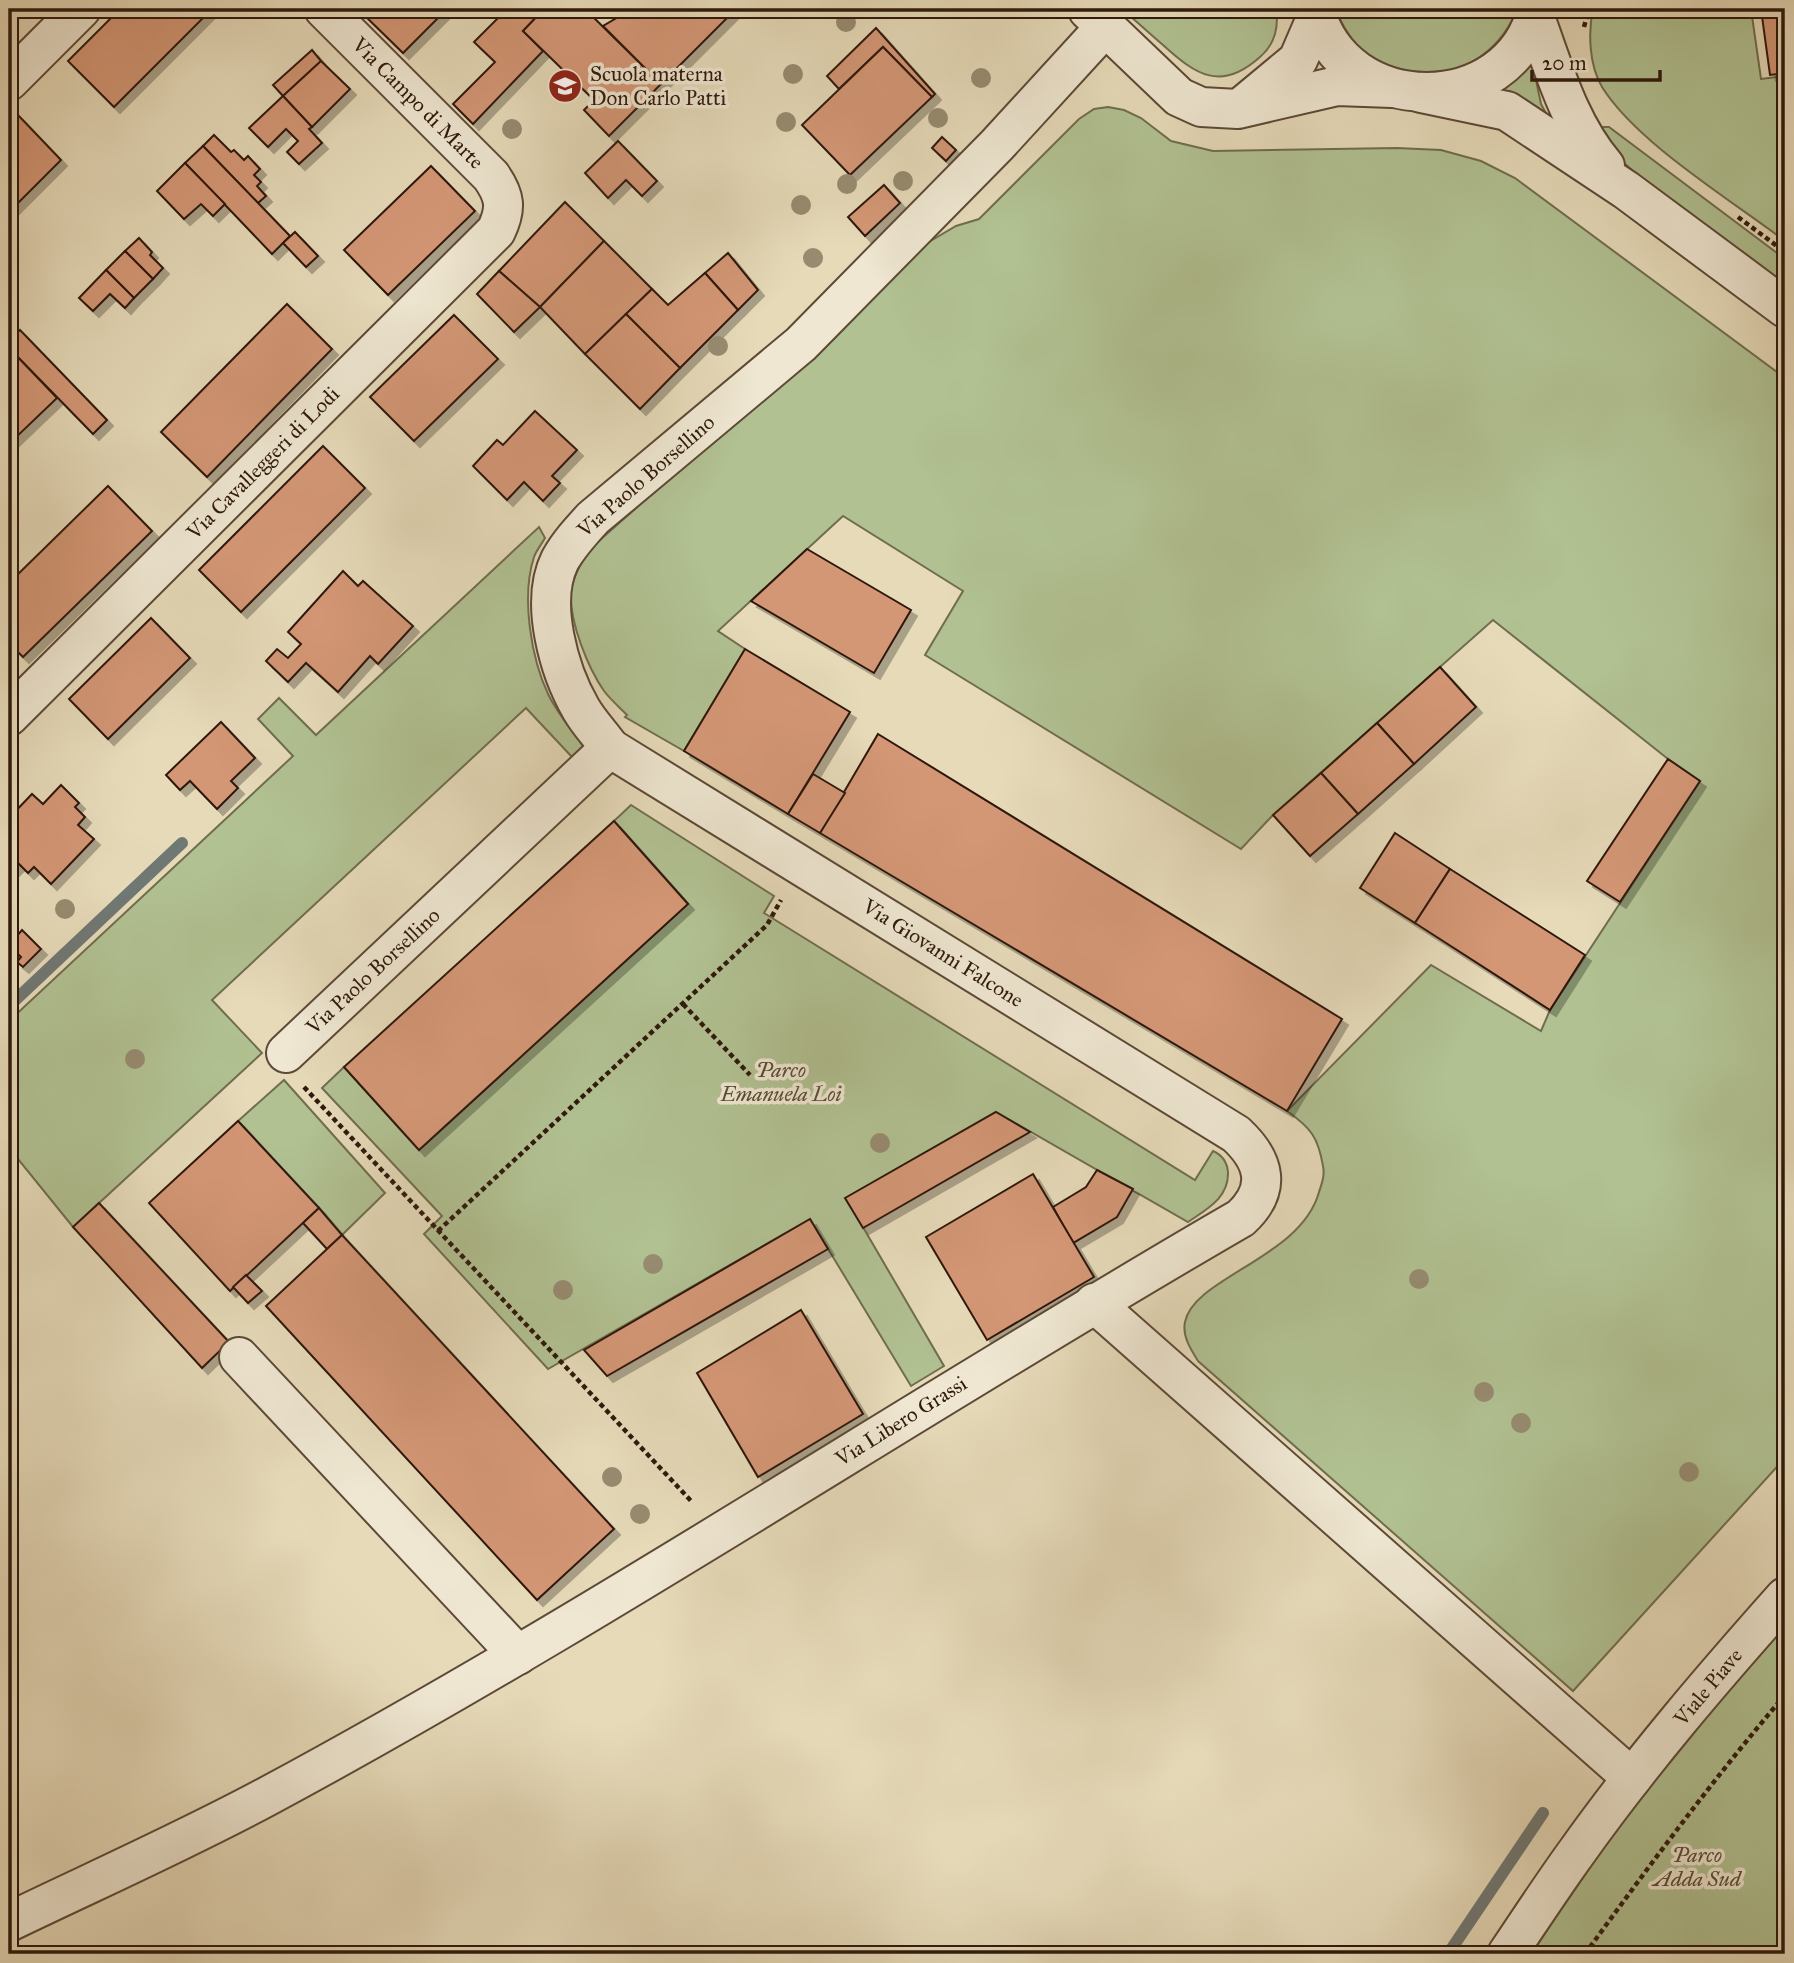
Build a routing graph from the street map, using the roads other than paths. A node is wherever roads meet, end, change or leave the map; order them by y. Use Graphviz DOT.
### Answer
graph roads {
  1 [pos="81,9"];
  2 [pos="324,9"];
  3 [pos="1316,13"];
  4 [pos="1536,13"];
  5 [pos="1097,17"];
  6 [pos="9,81"];
  7 [pos="1406,90"];
  8 [pos="1238,110"];
  9 [pos="1626,190"];
  10 [pos="505,203"];
  11 [pos="1785,308"];
  12 [pos="9,716"];
  13 [pos="610,748"];
  14 [pos="286,1054"];
  15 [pos="1261,1173"];
  16 [pos="1094,1303"];
  17 [pos="239,1357"];
  18 [pos="1785,1597"];
  19 [pos="518,1655"];
  20 [pos="1632,1778"];
  21 [pos="9,1922"];
  22 [pos="1507,1954"];
  1 -- 6 [label="street"];
  2 -- 10 [label="street, Via Campo di Marte"];
  3 -- 7 [label="street"];
  3 -- 8 [label="street"];
  4 -- 7 [label="street"];
  4 -- 9 [label="street"];
  5 -- 8 [label="street"];
  5 -- 13 [label="street, Via Paolo Borsellino"];
  7 -- 8 [label="street"];
  7 -- 9 [label="street"];
  9 -- 11 [label="street"];
  10 -- 12 [label="street, Via Cavalleggeri di Lodi"];
  13 -- 14 [label="street, Via Paolo Borsellino"];
  13 -- 15 [label="street, Via Giovanni Falcone"];
  15 -- 16 [label="street, Via Libero Grassi"];
  16 -- 19 [label="street, Via Libero Grassi"];
  16 -- 20 [label="street"];
  17 -- 19 [label="street"];
  18 -- 20 [label="street, Viale Piave"];
  19 -- 21 [label="street, Via Libero Grassi"];
  20 -- 22 [label="street, Viale Piave"];
}
